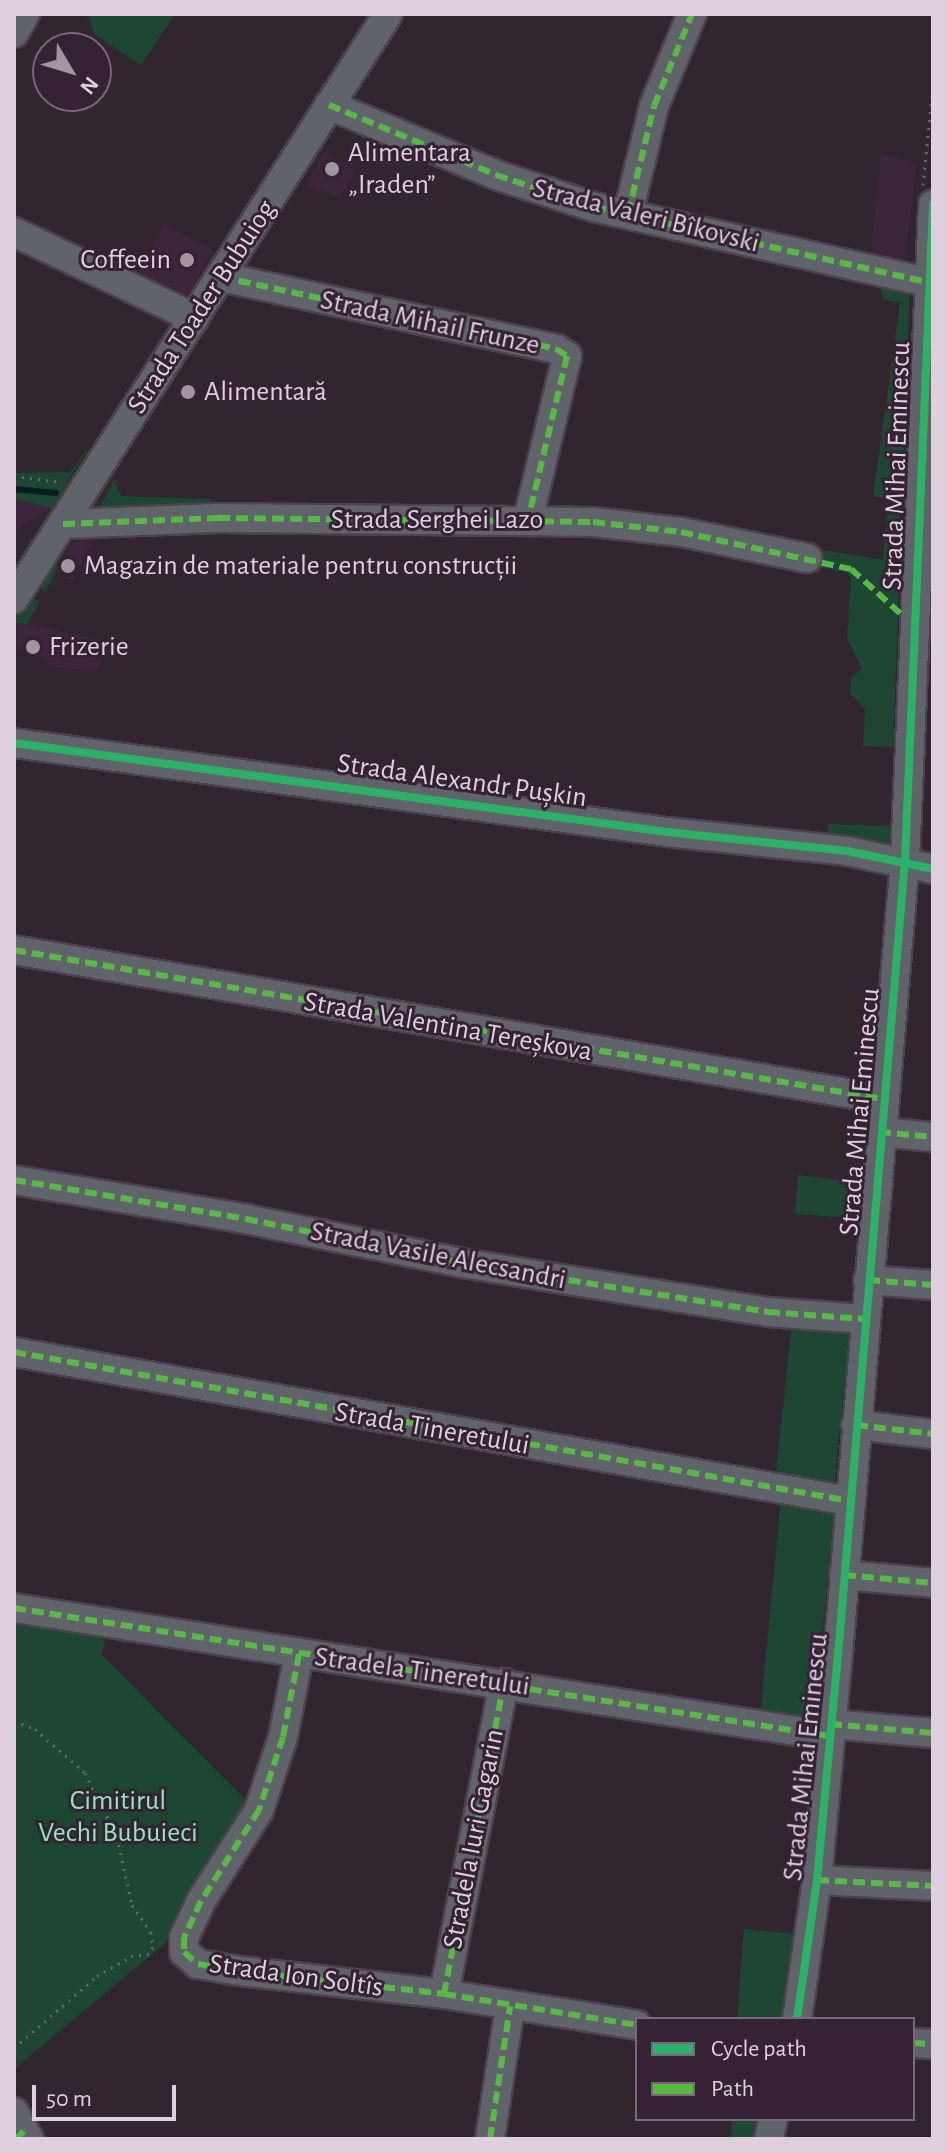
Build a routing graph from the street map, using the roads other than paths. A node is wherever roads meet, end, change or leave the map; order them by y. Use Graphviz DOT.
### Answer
graph roads {
  1 [pos="25,14"];
  2 [pos="388,14"];
  3 [pos="692,14"];
  4 [pos="14,33"];
  5 [pos="329,105"];
  6 [pos="933,205"];
  7 [pos="628,214"];
  8 [pos="14,232"];
  9 [pos="221,277"];
  10 [pos="927,282"];
  11 [pos="195,318"];
  12 [pos="925,485"];
  13 [pos="528,520"];
  14 [pos="63,524"];
  15 [pos="807,558"];
  16 [pos="14,599"];
  17 [pos="922,653"];
  18 [pos="14,743"];
  19 [pos="905,860"];
  20 [pos="933,869"];
  21 [pos="14,950"];
  22 [pos="882,1099"];
  23 [pos="879,1132"];
  24 [pos="933,1137"];
  25 [pos="14,1180"];
  26 [pos="868,1280"];
  27 [pos="933,1285"];
  28 [pos="864,1319"];
  29 [pos="14,1352"];
  30 [pos="856,1425"];
  31 [pos="933,1434"];
  32 [pos="850,1501"];
  33 [pos="844,1575"];
  34 [pos="933,1583"];
  35 [pos="14,1608"];
  36 [pos="299,1654"];
  37 [pos="504,1683"];
  38 [pos="830,1730"];
  39 [pos="933,1733"];
  40 [pos="817,1880"];
  41 [pos="933,1886"];
  42 [pos="444,1994"];
  43 [pos="510,2007"];
  44 [pos="797,2017"];
  45 [pos="635,2025"];
  46 [pos="490,2139"];
  1 -- 4 [label="street"];
  2 -- 5 [label="street, Strada Toader Bubuiog"];
  3 -- 7 [label="street"];
  5 -- 7 [label="street, Strada Valeri Bîkovski"];
  5 -- 9 [label="street, Strada Toader Bubuiog"];
  6 -- 10 [label="street, Strada Mihai Eminescu"];
  7 -- 10 [label="street, Strada Valeri Bîkovski"];
  8 -- 11 [label="street"];
  9 -- 11 [label="street, Strada Toader Bubuiog"];
  9 -- 13 [label="street, Strada Mihail Frunze"];
  10 -- 12 [label="street, Strada Mihai Eminescu"];
  11 -- 14 [label="street, Strada Toader Bubuiog"];
  12 -- 17 [label="street, Strada Mihai Eminescu"];
  13 -- 14 [label="street, Strada Serghei Lazo"];
  13 -- 15 [label="street, Strada Serghei Lazo"];
  14 -- 16 [label="street, Strada Toader Bubuiog"];
  17 -- 19 [label="street, Strada Mihai Eminescu"];
  18 -- 19 [label="street, Strada Alexandr Pușkin"];
  19 -- 20 [label="street, Strada Alexandr Pușkin"];
  19 -- 22 [label="street, Strada Mihai Eminescu"];
  21 -- 22 [label="street, Strada Valentina Tereșkova"];
  22 -- 23 [label="street, Strada Mihai Eminescu"];
  23 -- 24 [label="street"];
  23 -- 26 [label="street, Strada Mihai Eminescu"];
  25 -- 28 [label="street, Strada Vasile Alecsandri"];
  26 -- 27 [label="street"];
  26 -- 28 [label="street, Strada Mihai Eminescu"];
  28 -- 30 [label="street, Strada Mihai Eminescu"];
  29 -- 32 [label="street, Strada Tineretului"];
  30 -- 31 [label="street"];
  30 -- 32 [label="street, Strada Mihai Eminescu"];
  32 -- 33 [label="street, Strada Mihai Eminescu"];
  33 -- 34 [label="street"];
  33 -- 38 [label="street, Strada Mihai Eminescu"];
  35 -- 36 [label="street, Stradela Tineretului"];
  36 -- 37 [label="street, Stradela Tineretului"];
  36 -- 42 [label="street, Strada Ion Soltîs"];
  37 -- 38 [label="street, Stradela Tineretului"];
  37 -- 42 [label="street, Stradela Iuri Gagarin"];
  38 -- 39 [label="street, Stradela Tineretului"];
  38 -- 40 [label="street, Strada Mihai Eminescu"];
  40 -- 41 [label="street"];
  40 -- 44 [label="street, Strada Mihai Eminescu"];
  42 -- 43 [label="street, Strada Ion Soltîs"];
  43 -- 45 [label="street, Strada Ion Soltîs"];
  43 -- 46 [label="street"];
}
